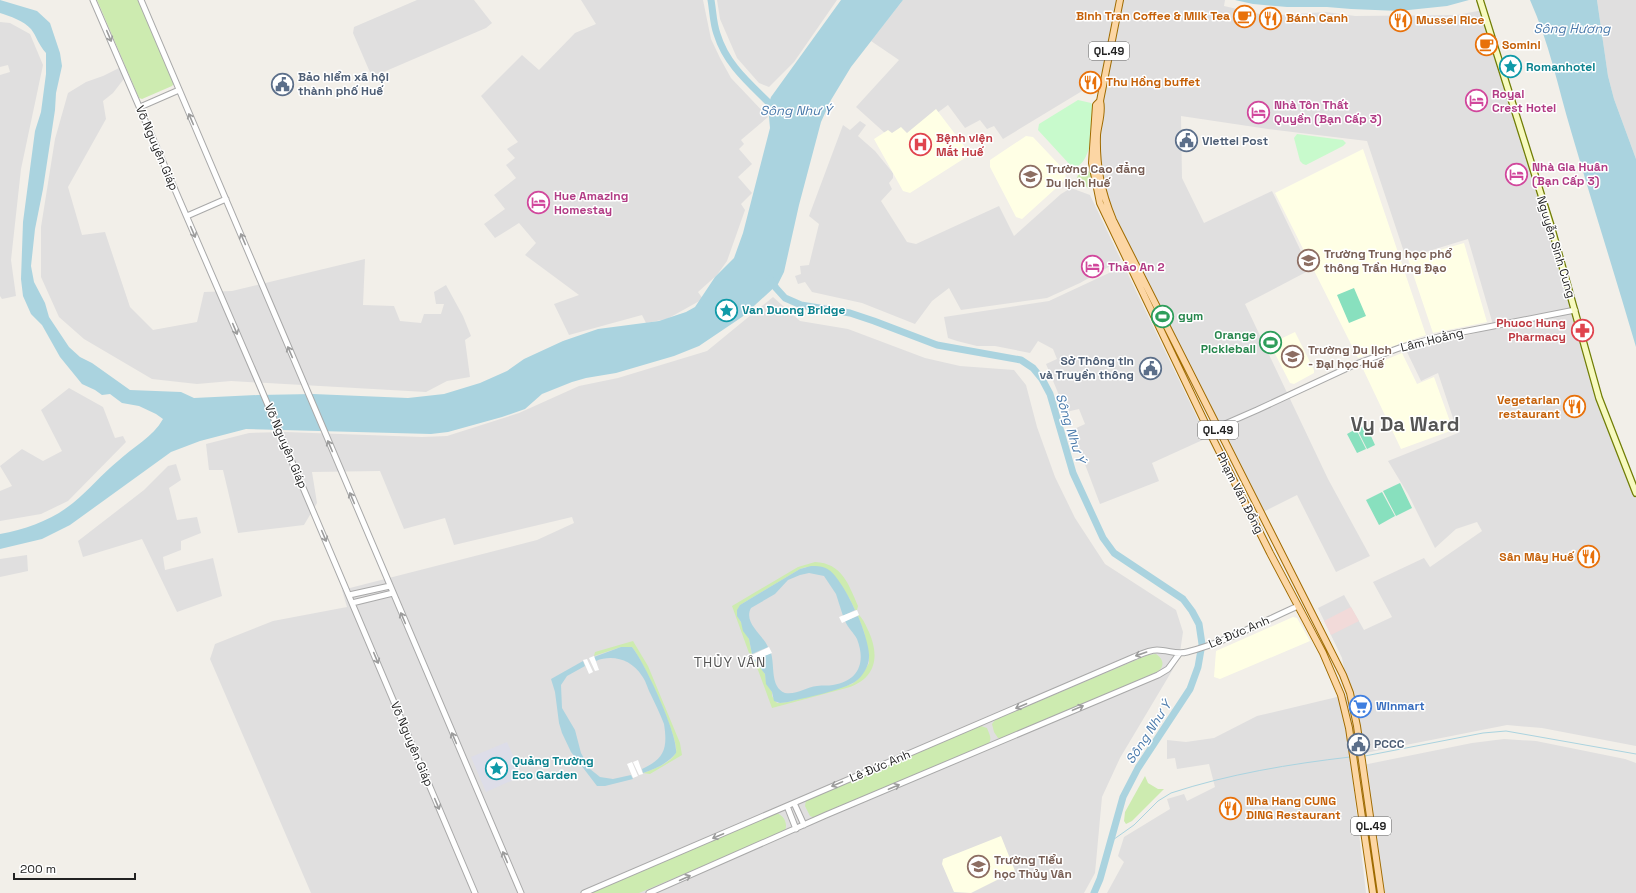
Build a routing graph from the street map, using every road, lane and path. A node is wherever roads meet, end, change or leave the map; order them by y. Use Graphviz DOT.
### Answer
graph roads {
  1 [pos="93,0"];
  2 [pos="141,0"];
  3 [pos="1120,0"];
  4 [pos="1480,0"];
  5 [pos="179,90"];
  6 [pos="1100,101"];
  7 [pos="140,107"];
  8 [pos="226,199"];
  9 [pos="186,216"];
  10 [pos="1575,310"];
  11 [pos="1217,427"];
  12 [pos="1209,431"];
  13 [pos="1636,493"];
  14 [pos="390,586"];
  15 [pos="393,593"];
  16 [pos="349,595"];
  17 [pos="352,602"];
  18 [pos="1298,606"];
  19 [pos="1179,654"];
  20 [pos="794,803"];
  21 [pos="787,806"];
  22 [pos="804,825"];
  23 [pos="796,829"];
  24 [pos="475,893"];
  25 [pos="521,893"];
  26 [pos="584,893"];
  27 [pos="649,893"];
  28 [pos="1374,893"];
  29 [pos="1382,893"];
  1 -- 7 [label="street, Võ Nguyên Giáp, one-way"];
  2 -- 5 [label="street"];
  3 -- 6 [label="main road, Phạm Văn Đồng / QL.49"];
  4 -- 10 [label="main road, Nguyễn Sinh Cung"];
  5 -- 7 [label="street"];
  8 -- 5 [label="street, one-way"];
  6 -- 11 [label="main road, Phạm Văn Đồng / QL.49"];
  6 -- 12 [label="main road, Phạm Văn Đồng / QL.49"];
  7 -- 9 [label="street, Võ Nguyên Giáp"];
  8 -- 9 [label="street"];
  14 -- 8 [label="street, one-way"];
  9 -- 16 [label="street, Võ Nguyên Giáp, one-way"];
  10 -- 11 [label="street, Lâm Hoằng"];
  10 -- 13 [label="main road, Nguyễn Sinh Cung"];
  11 -- 12 [label="street, Lâm Hoằng"];
  11 -- 29 [label="main road, Phạm Văn Đồng / QL.49"];
  12 -- 18 [label="main road, Phạm Văn Đồng / QL.49"];
  14 -- 15 [label="street"];
  14 -- 16 [label="street"];
  15 -- 17 [label="street"];
  25 -- 15 [label="street, one-way"];
  16 -- 17 [label="street, Võ Nguyên Giáp"];
  17 -- 24 [label="street, Võ Nguyên Giáp, one-way"];
  18 -- 19 [label="street, Lê Đức Anh"];
  18 -- 28 [label="main road, Phạm Văn Đồng / QL.49"];
  19 -- 20 [label="street, Lê Đức Anh, one-way"];
  22 -- 19 [label="street, Lê Đức Anh, one-way"];
  20 -- 21 [label="street, Lê Đức Anh"];
  20 -- 22 [label="street"];
  21 -- 23 [label="street"];
  21 -- 26 [label="street, Lê Đức Anh, one-way"];
  22 -- 23 [label="street, Lê Đức Anh"];
  27 -- 23 [label="street, Lê Đức Anh, one-way"];
}
